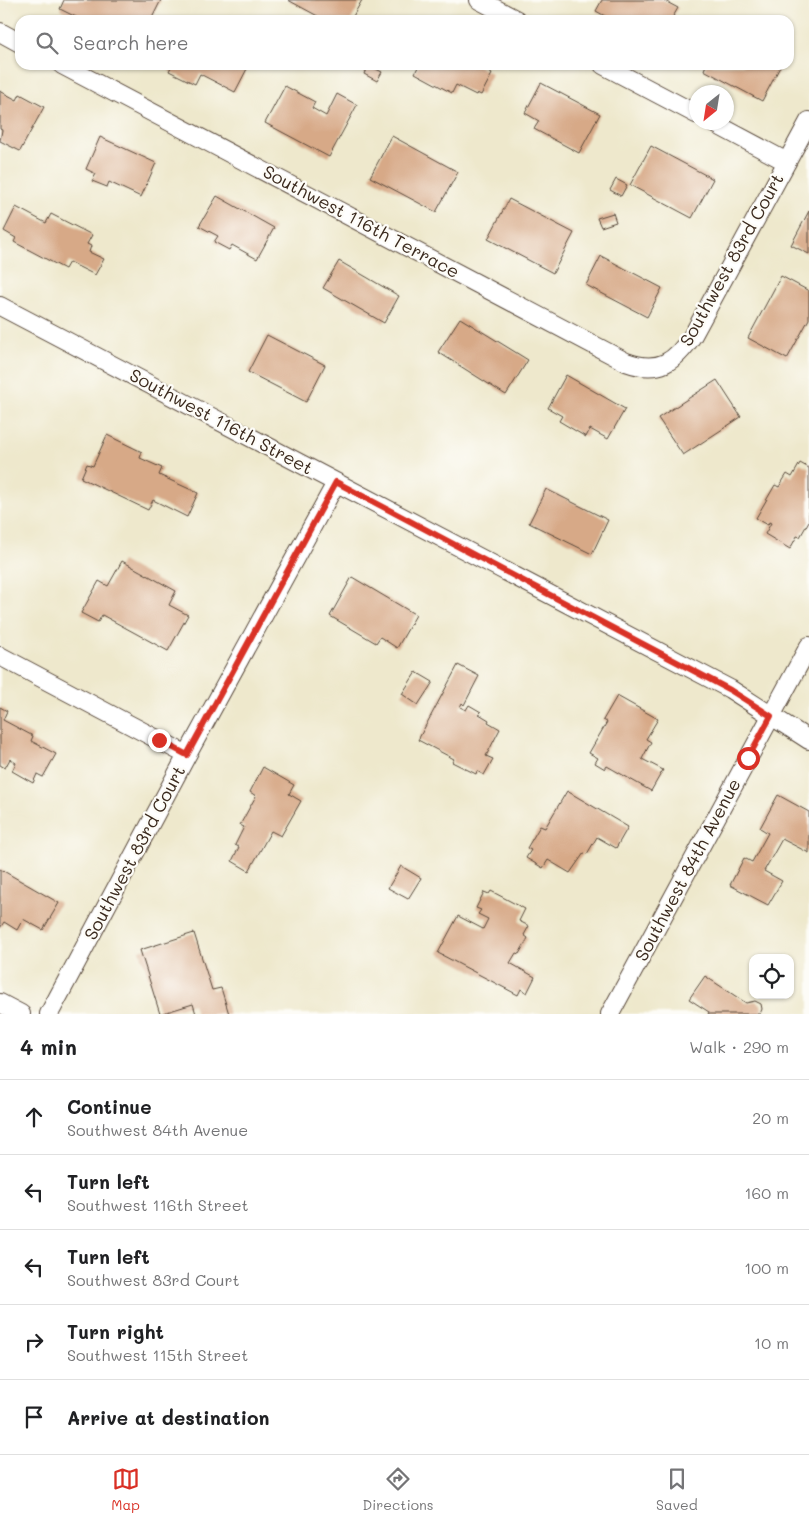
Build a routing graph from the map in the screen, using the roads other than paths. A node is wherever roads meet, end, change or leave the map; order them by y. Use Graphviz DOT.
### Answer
graph roads {
  1 [pos="479,0"];
  2 [pos="508,15"];
  3 [pos="0,32"];
  4 [pos="15,40"];
  5 [pos="71,70"];
  6 [pos="612,70"];
  7 [pos="689,110"];
  8 [pos="809,122"];
  9 [pos="727,130"];
  10 [pos="788,162"];
  11 [pos="0,306"];
  12 [pos="662,365"];
  13 [pos="336,482"];
  14 [pos="809,646"];
  15 [pos="0,656"];
  16 [pos="771,716"];
  17 [pos="809,740"];
  18 [pos="187,755"];
  19 [pos="0,1003"];
  20 [pos="21,1014"];
  21 [pos="49,1014"];
  22 [pos="610,1014"];
  1 -- 2 [label="street"];
  3 -- 4 [label="street"];
  5 -- 12 [label="street, Southwest 116th Terrace"];
  6 -- 7 [label="street"];
  8 -- 10 [label="street, Southwest 83rd Court"];
  9 -- 10 [label="street"];
  10 -- 12 [label="street, Southwest 83rd Court"];
  11 -- 13 [label="street, Southwest 116th Street"];
  13 -- 16 [label="street, Southwest 116th Street"];
  13 -- 18 [label="street, Southwest 83rd Court"];
  14 -- 16 [label="street, Southwest 84th Avenue"];
  15 -- 18 [label="street"];
  16 -- 17 [label="street, Southwest 116th Street"];
  16 -- 22 [label="street, Southwest 84th Avenue"];
  18 -- 21 [label="street, Southwest 83rd Court"];
  19 -- 20 [label="street"];
}
